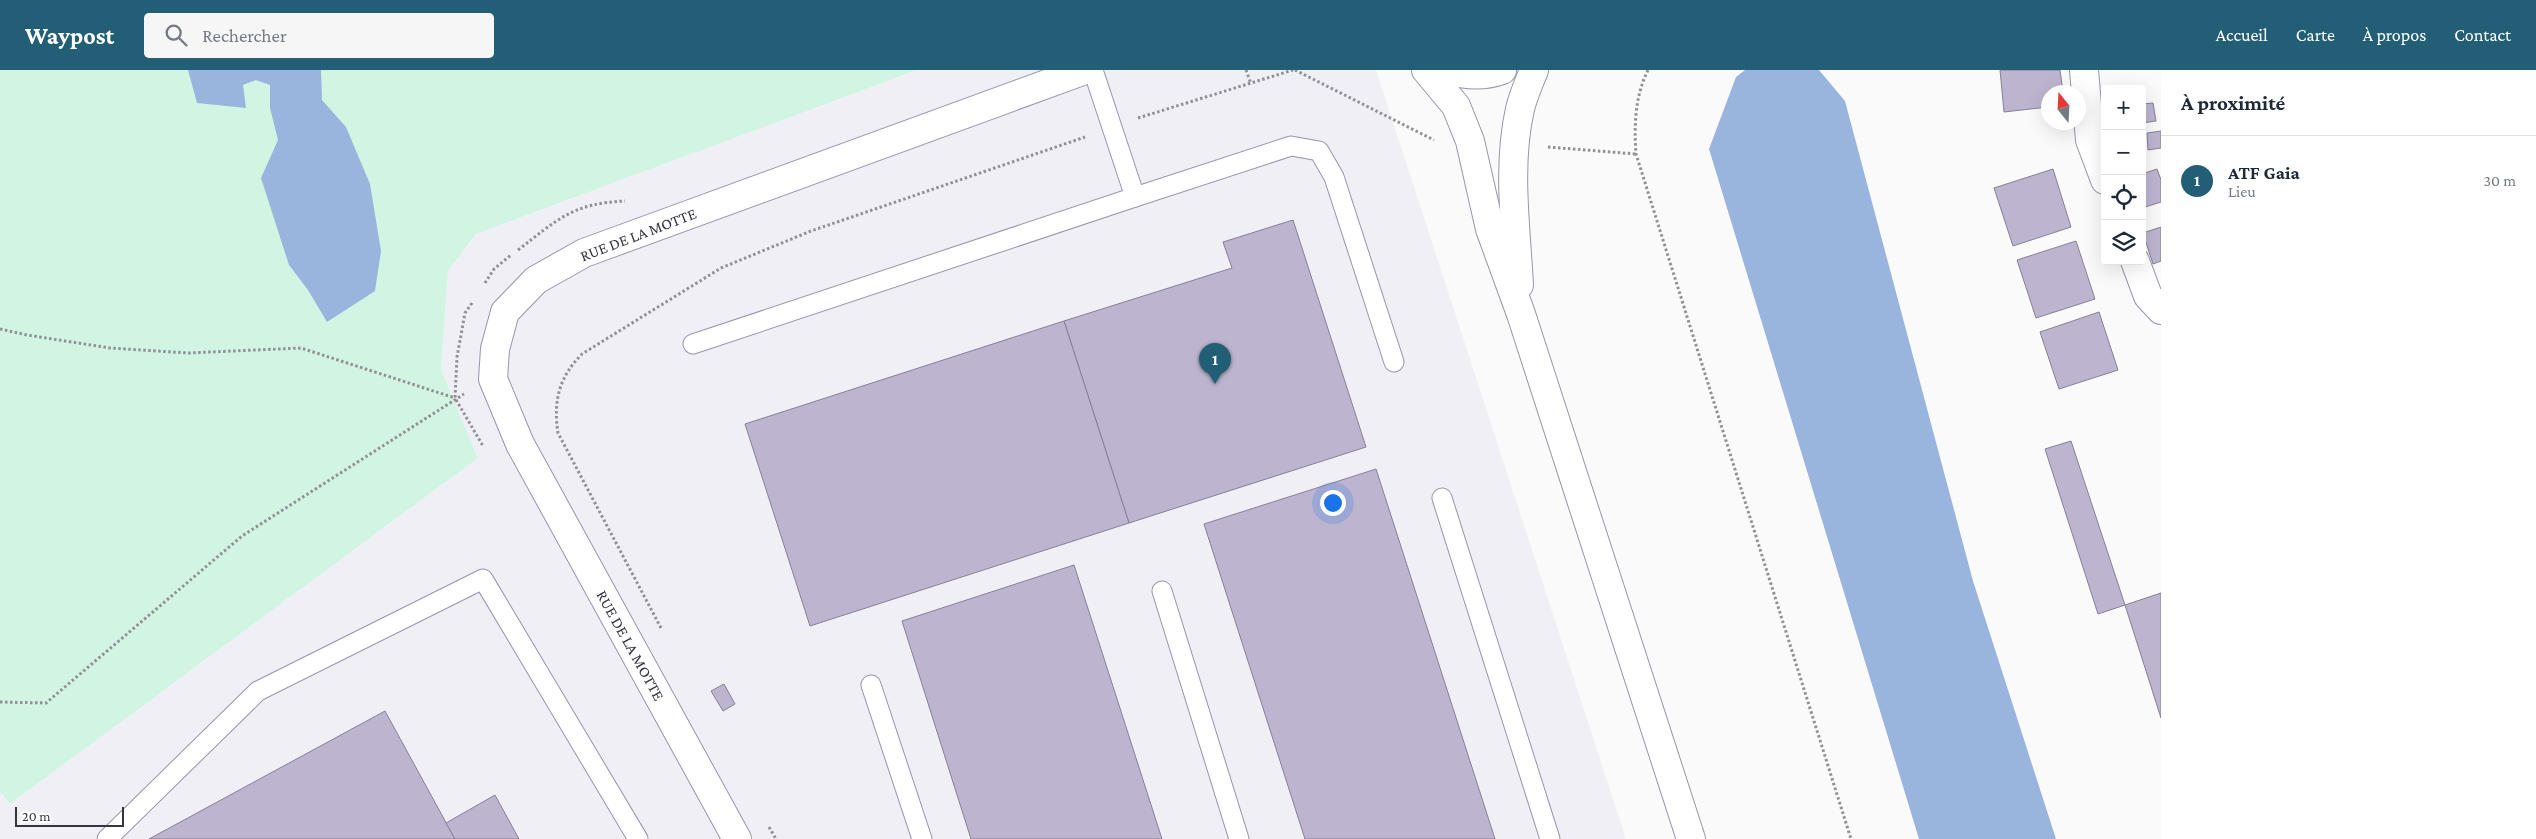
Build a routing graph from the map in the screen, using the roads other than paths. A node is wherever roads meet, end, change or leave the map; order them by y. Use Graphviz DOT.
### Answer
graph roads {
  1 [pos="1085,70"];
  2 [pos="1093,70"];
  3 [pos="1426,70"];
  4 [pos="1446,70"];
  5 [pos="1502,70"];
  6 [pos="1534,70"];
  7 [pos="2084,70"];
  8 [pos="2103,175"];
  9 [pos="1135,198"];
  10 [pos="2136,265"];
  11 [pos="2161,310"];
  12 [pos="1521,314"];
  13 [pos="693,344"];
  14 [pos="1394,362"];
  15 [pos="1442,498"];
  16 [pos="1162,591"];
  17 [pos="871,685"];
  18 [pos="107,839"];
  19 [pos="638,839"];
  20 [pos="737,839"];
  21 [pos="922,839"];
  22 [pos="1239,839"];
  23 [pos="1550,839"];
  24 [pos="1690,839"];
  1 -- 20 [label="street, RUE DE LA MOTTE"];
  2 -- 9 [label="lane"];
  3 -- 12 [label="street"];
  4 -- 5 [label="street"];
  6 -- 12 [label="street"];
  7 -- 8 [label="street"];
  9 -- 13 [label="lane"];
  9 -- 14 [label="lane"];
  10 -- 11 [label="street"];
  12 -- 24 [label="street"];
  15 -- 23 [label="lane"];
  16 -- 22 [label="lane"];
  17 -- 21 [label="lane"];
  18 -- 19 [label="lane"];
}
